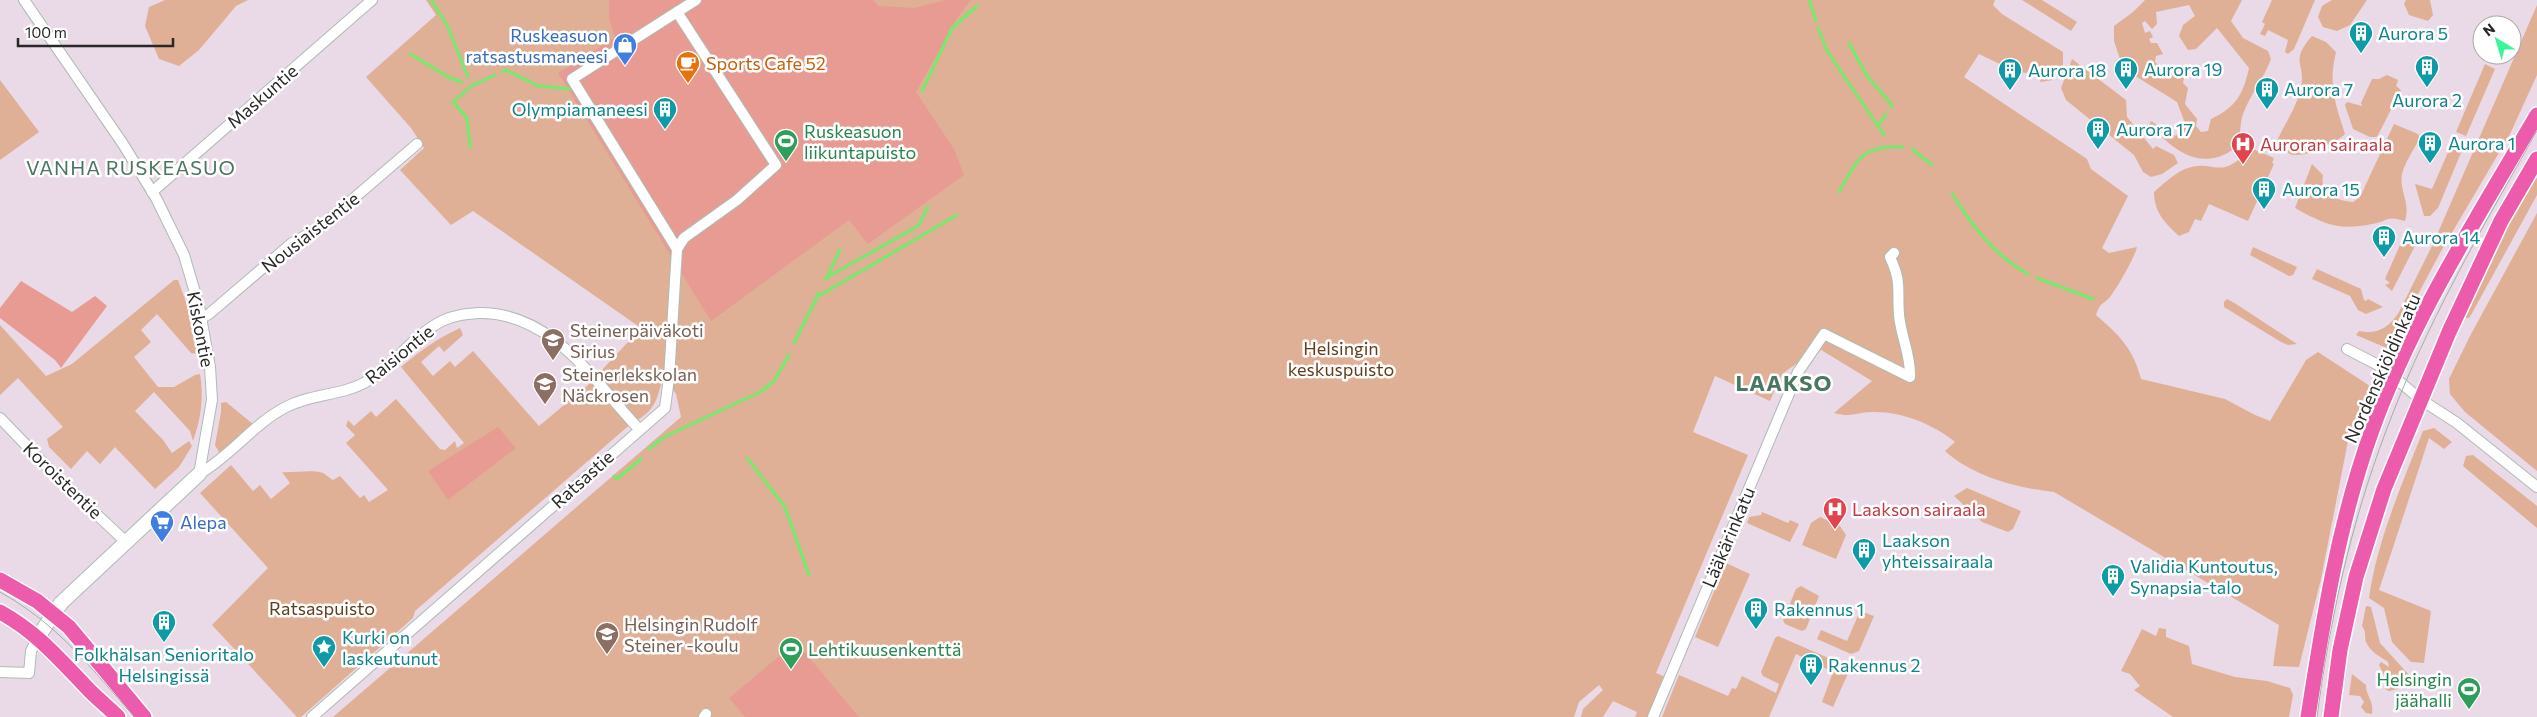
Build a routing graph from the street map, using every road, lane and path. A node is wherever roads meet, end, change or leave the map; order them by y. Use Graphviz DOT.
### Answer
graph roads {
  1 [pos="24,0"];
  2 [pos="372,0"];
  3 [pos="696,0"];
  4 [pos="677,12"];
  5 [pos="2537,115"];
  6 [pos="417,144"];
  7 [pos="2537,159"];
  8 [pos="152,192"];
  9 [pos="678,249"];
  10 [pos="1894,254"];
  11 [pos="201,318"];
  12 [pos="2347,349"];
  13 [pos="2394,377"];
  14 [pos="2420,399"];
  15 [pos="0,418"];
  16 [pos="639,429"];
  17 [pos="199,474"];
  18 [pos="2537,487"];
  19 [pos="126,542"];
  20 [pos="0,580"];
  21 [pos="0,612"];
  22 [pos="54,613"];
  23 [pos="38,637"];
  24 [pos="0,672"];
  25 [pos="118,717"];
  26 [pos="144,717"];
  27 [pos="312,717"];
  28 [pos="1653,717"];
  29 [pos="2308,717"];
  30 [pos="2331,717"];
  1 -- 8 [label="street, Kiskontie"];
  2 -- 8 [label="street, Maskuntie"];
  3 -- 4 [label="street"];
  4 -- 9 [label="street"];
  4 -- 9 [label="street"];
  5 -- 13 [label="main road, Nordenskiöldinkatu"];
  6 -- 11 [label="street, Nousiaistentie"];
  7 -- 14 [label="main road"];
  8 -- 11 [label="street, Kiskontie"];
  9 -- 16 [label="street, Ratsastie"];
  10 -- 28 [label="street, Lääkärinkatu"];
  11 -- 17 [label="street, Kiskontie"];
  12 -- 13 [label="street"];
  13 -- 14 [label="street"];
  13 -- 29 [label="main road, Nordenskiöldinkatu"];
  14 -- 18 [label="street"];
  14 -- 30 [label="main road"];
  15 -- 19 [label="street, Koroistentie"];
  16 -- 17 [label="street, Raisiontie"];
  16 -- 27 [label="street, Ratsastie"];
  17 -- 19 [label="street"];
  19 -- 22 [label="street"];
  20 -- 22 [label="main road"];
  21 -- 23 [label="main road"];
  22 -- 23 [label="street"];
  22 -- 26 [label="main road"];
  23 -- 24 [label="street"];
  23 -- 25 [label="main road"];
}
